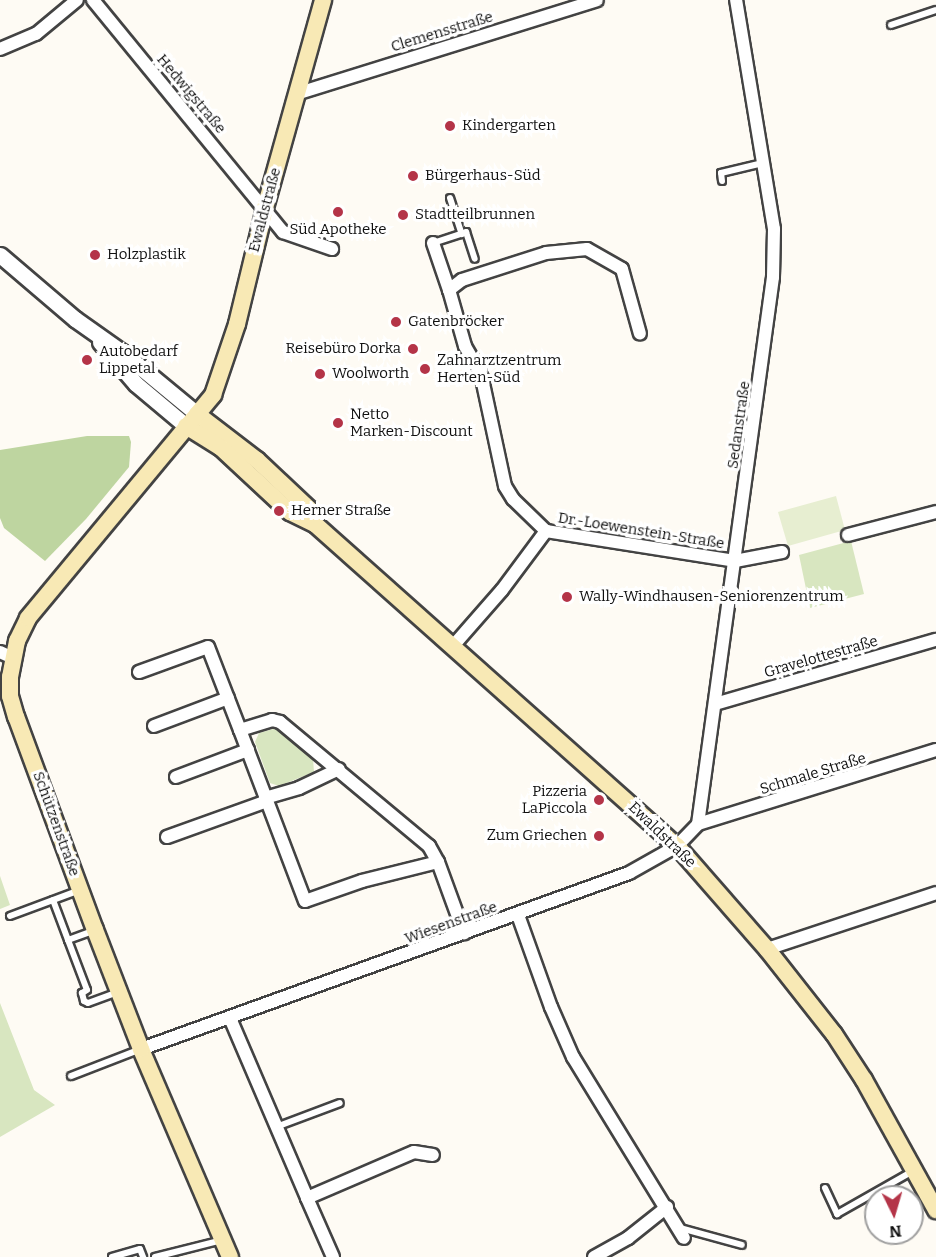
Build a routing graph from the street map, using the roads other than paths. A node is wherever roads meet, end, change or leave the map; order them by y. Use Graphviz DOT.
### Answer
graph roads {
  1 [pos="77,0"];
  2 [pos="93,0"];
  3 [pos="323,0"];
  4 [pos="597,0"];
  5 [pos="736,0"];
  6 [pos="936,10"];
  7 [pos="891,25"];
  8 [pos="0,49"];
  9 [pos="296,94"];
  10 [pos="763,163"];
  11 [pos="722,181"];
  12 [pos="450,198"];
  13 [pos="265,208"];
  14 [pos="462,234"];
  15 [pos="433,243"];
  16 [pos="332,249"];
  17 [pos="0,255"];
  18 [pos="475,259"];
  19 [pos="448,290"];
  20 [pos="640,334"];
  21 [pos="191,420"];
  22 [pos="936,512"];
  23 [pos="546,531"];
  24 [pos="848,535"];
  25 [pos="782,552"];
  26 [pos="735,561"];
  27 [pos="936,640"];
  28 [pos="453,646"];
  29 [pos="7,655"];
  30 [pos="139,672"];
  31 [pos="228,698"];
  32 [pos="715,704"];
  33 [pos="154,726"];
  34 [pos="240,730"];
  35 [pos="248,750"];
  36 [pos="936,750"];
  37 [pos="339,769"];
  38 [pos="176,777"];
  39 [pos="266,800"];
  40 [pos="698,824"];
  41 [pos="167,837"];
  42 [pos="677,846"];
  43 [pos="438,862"];
  44 [pos="81,890"];
  45 [pos="936,892"];
  46 [pos="53,900"];
  47 [pos="518,915"];
  48 [pos="10,916"];
  49 [pos="95,930"];
  50 [pos="464,933"];
  51 [pos="68,940"];
  52 [pos="767,949"];
  53 [pos="119,991"];
  54 [pos="230,1018"];
  55 [pos="141,1049"];
  56 [pos="71,1076"];
  57 [pos="340,1103"];
  58 [pos="276,1127"];
  59 [pos="433,1155"];
  60 [pos="915,1170"];
  61 [pos="825,1188"];
  62 [pos="307,1198"];
  63 [pos="667,1207"];
  64 [pos="936,1210"];
  65 [pos="682,1233"];
  66 [pos="222,1240"];
  67 [pos="742,1245"];
  68 [pos="112,1257"];
  69 [pos="143,1257"];
  70 [pos="155,1257"];
  71 [pos="230,1257"];
  72 [pos="333,1257"];
  73 [pos="594,1257"];
  1 -- 8 [label="street"];
  2 -- 13 [label="street, Hedwigstraße"];
  3 -- 9 [label="main road, Ewaldstraße"];
  4 -- 9 [label="street, Clemensstraße"];
  5 -- 10 [label="street, Sedanstraße"];
  6 -- 7 [label="lane"];
  9 -- 13 [label="main road, Ewaldstraße"];
  10 -- 11 [label="lane"];
  10 -- 26 [label="street, Sedanstraße"];
  12 -- 14 [label="lane"];
  13 -- 16 [label="street, Hedwigstraße"];
  13 -- 21 [label="main road, Ewaldstraße"];
  14 -- 15 [label="lane"];
  14 -- 18 [label="lane"];
  15 -- 19 [label="street"];
  17 -- 21 [label="street"];
  19 -- 20 [label="street"];
  19 -- 23 [label="street"];
  21 -- 28 [label="main road, Ewaldstraße"];
  21 -- 29 [label="main road, Schützenstraße"];
  22 -- 24 [label="street"];
  23 -- 26 [label="street, Dr.-Loewenstein-Straße"];
  23 -- 28 [label="street, Dr.-Loewenstein-Straße"];
  25 -- 26 [label="street, Dr.-Loewenstein-Straße"];
  26 -- 32 [label="street, Sedanstraße"];
  27 -- 32 [label="street, Gravelottestraße"];
  28 -- 42 [label="main road, Ewaldstraße"];
  29 -- 44 [label="main road, Schützenstraße"];
  30 -- 31 [label="street"];
  31 -- 33 [label="street"];
  31 -- 34 [label="street"];
  32 -- 40 [label="street, Sedanstraße"];
  34 -- 35 [label="street"];
  34 -- 37 [label="street"];
  35 -- 38 [label="street"];
  35 -- 39 [label="street"];
  36 -- 40 [label="street, Schmale Straße"];
  37 -- 39 [label="street"];
  37 -- 43 [label="street"];
  39 -- 41 [label="street"];
  39 -- 43 [label="street"];
  40 -- 42 [label="street"];
  42 -- 47 [label="street, Wiesenstraße"];
  42 -- 52 [label="main road, Ewaldstraße"];
  43 -- 50 [label="street"];
  44 -- 46 [label="lane"];
  44 -- 49 [label="main road, Schützenstraße"];
  45 -- 52 [label="street"];
  46 -- 48 [label="lane"];
  46 -- 51 [label="lane"];
  47 -- 50 [label="street, Wiesenstraße"];
  47 -- 63 [label="street"];
  49 -- 51 [label="lane"];
  49 -- 53 [label="main road, Schützenstraße"];
  50 -- 54 [label="street, Wiesenstraße"];
  51 -- 53 [label="lane"];
  52 -- 60 [label="main road, Ewaldstraße"];
  53 -- 55 [label="main road, Schützenstraße"];
  54 -- 55 [label="street, Wiesenstraße"];
  54 -- 58 [label="street"];
  55 -- 56 [label="lane"];
  55 -- 66 [label="main road, Schützenstraße"];
  57 -- 58 [label="lane"];
  58 -- 62 [label="street"];
  59 -- 62 [label="street"];
  60 -- 61 [label="lane"];
  60 -- 64 [label="main road, Ewaldstraße"];
  62 -- 72 [label="street"];
  63 -- 65 [label="street"];
  63 -- 73 [label="street"];
  65 -- 67 [label="lane"];
  66 -- 70 [label="lane"];
  66 -- 71 [label="main road, Schützenstraße"];
  68 -- 69 [label="lane"];
}
